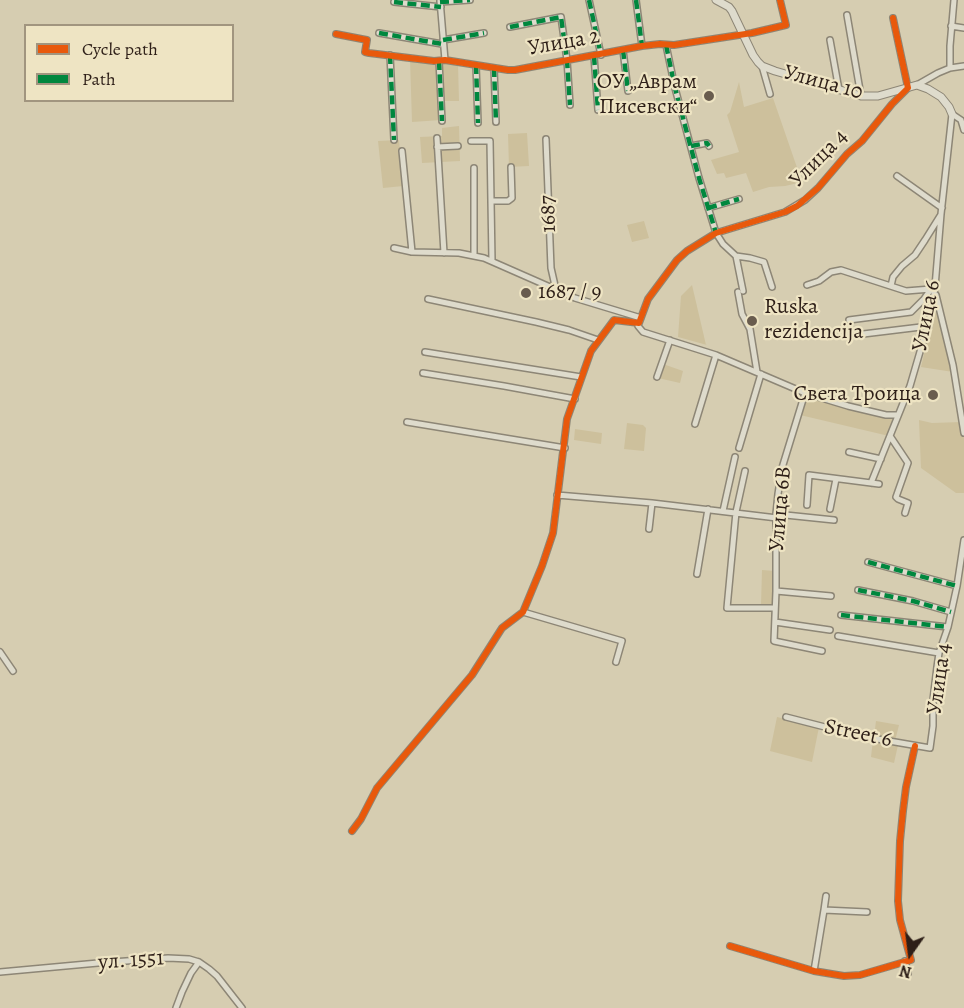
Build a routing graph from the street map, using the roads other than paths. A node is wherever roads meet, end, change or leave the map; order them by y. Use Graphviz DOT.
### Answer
graph roads {
  1 [pos="470,0"];
  2 [pos="589,0"];
  3 [pos="636,0"];
  4 [pos="716,0"];
  5 [pos="780,0"];
  6 [pos="954,0"];
  7 [pos="394,2"];
  8 [pos="440,3"];
  9 [pos="726,3"];
  10 [pos="847,15"];
  11 [pos="893,18"];
  12 [pos="951,26"];
  13 [pos="510,27"];
  14 [pos="964,28"];
  15 [pos="379,33"];
  16 [pos="484,33"];
  17 [pos="336,34"];
  18 [pos="743,34"];
  19 [pos="830,40"];
  20 [pos="442,42"];
  21 [pos="666,45"];
  22 [pos="642,46"];
  23 [pos="623,50"];
  24 [pos="390,55"];
  25 [pos="601,55"];
  26 [pos="594,56"];
  27 [pos="567,60"];
  28 [pos="442,61"];
  29 [pos="476,65"];
  30 [pos="762,66"];
  31 [pos="964,66"];
  32 [pos="494,68"];
  33 [pos="950,68"];
  34 [pos="917,85"];
  35 [pos="908,88"];
  36 [pos="839,90"];
  37 [pos="628,91"];
  38 [pos="771,94"];
  39 [pos="861,96"];
  40 [pos="570,105"];
  41 [pos="598,110"];
  42 [pos="952,114"];
  43 [pos="442,121"];
  44 [pos="496,122"];
  45 [pos="478,123"];
  46 [pos="964,130"];
  47 [pos="436,138"];
  48 [pos="546,139"];
  49 [pos="394,140"];
  50 [pos="471,141"];
  51 [pos="458,146"];
  52 [pos="691,146"];
  53 [pos="709,146"];
  54 [pos="437,147"];
  55 [pos="402,151"];
  56 [pos="511,167"];
  57 [pos="474,168"];
  58 [pos="897,176"];
  59 [pos="739,199"];
  60 [pos="491,201"];
  61 [pos="708,208"];
  62 [pos="941,211"];
  63 [pos="716,233"];
  64 [pos="394,248"];
  65 [pos="412,252"];
  66 [pos="444,253"];
  67 [pos="474,255"];
  68 [pos="736,256"];
  69 [pos="492,261"];
  70 [pos="807,285"];
  71 [pos="891,286"];
  72 [pos="772,287"];
  73 [pos="933,288"];
  74 [pos="555,290"];
  75 [pos="428,299"];
  76 [pos="640,320"];
  77 [pos="849,320"];
  78 [pos="928,327"];
  79 [pos="855,335"];
  80 [pos="598,340"];
  81 [pos="670,340"];
  82 [pos="425,352"];
  83 [pos="716,355"];
  84 [pos="423,373"];
  85 [pos="759,373"];
  86 [pos="581,377"];
  87 [pos="657,377"];
  88 [pos="805,393"];
  89 [pos="575,399"];
  90 [pos="962,404"];
  91 [pos="897,415"];
  92 [pos="407,422"];
  93 [pos="695,424"];
  94 [pos="964,434"];
  95 [pos="890,436"];
  96 [pos="565,448"];
  97 [pos="739,448"];
  98 [pos="849,452"];
  99 [pos="735,458"];
  100 [pos="881,459"];
  101 [pos="745,471"];
  102 [pos="836,478"];
  103 [pos="872,483"];
  104 [pos="879,484"];
  105 [pos="557,495"];
  106 [pos="652,503"];
  107 [pos="807,505"];
  108 [pos="708,509"];
  109 [pos="830,509"];
  110 [pos="723,511"];
  111 [pos="736,512"];
  112 [pos="904,513"];
  113 [pos="777,516"];
  114 [pos="812,517"];
  115 [pos="834,520"];
  116 [pos="811,524"];
  117 [pos="649,529"];
  118 [pos="964,540"];
  119 [pos="868,562"];
  120 [pos="697,574"];
  121 [pos="957,586"];
  122 [pos="858,590"];
  123 [pos="776,591"];
  124 [pos="831,596"];
  125 [pos="775,608"];
  126 [pos="524,612"];
  127 [pos="951,612"];
  128 [pos="841,615"];
  129 [pos="775,622"];
  130 [pos="948,627"];
  131 [pos="830,630"];
  132 [pos="838,636"];
  133 [pos="822,651"];
  134 [pos="0,652"];
  135 [pos="939,653"];
  136 [pos="616,662"];
  137 [pos="13,671"];
  138 [pos="786,717"];
  139 [pos="915,746"];
  140 [pos="930,748"];
  141 [pos="352,831"];
  142 [pos="826,896"];
  143 [pos="824,910"];
  144 [pos="867,912"];
  145 [pos="730,946"];
  146 [pos="905,961"];
  147 [pos="199,962"];
  148 [pos="814,971"];
  149 [pos="0,972"];
  150 [pos="908,973"];
  151 [pos="176,1008"];
  152 [pos="242,1008"];
  1 -- 8 [label="street"];
  2 -- 25 [label="street, Улица 2"];
  3 -- 22 [label="street"];
  4 -- 9 [label="street, Улица 10"];
  5 -- 18 [label="street, Улица 2"];
  6 -- 12 [label="street"];
  7 -- 8 [label="street"];
  8 -- 20 [label="street"];
  9 -- 18 [label="street, Улица 10"];
  10 -- 39 [label="street"];
  11 -- 35 [label="street"];
  12 -- 14 [label="street"];
  12 -- 33 [label="street"];
  13 -- 27 [label="street, Улица 2"];
  15 -- 20 [label="street"];
  16 -- 20 [label="street"];
  17 -- 24 [label="street, Улица 2"];
  18 -- 21 [label="street, Улица 2"];
  18 -- 30 [label="street, Улица 10"];
  19 -- 36 [label="street"];
  20 -- 28 [label="street"];
  21 -- 22 [label="street, Улица 2"];
  21 -- 52 [label="street"];
  22 -- 23 [label="street, Улица 2"];
  23 -- 25 [label="street, Улица 2"];
  23 -- 37 [label="street, Улица 2"];
  24 -- 28 [label="street, Улица 2"];
  24 -- 49 [label="street"];
  25 -- 26 [label="street, Улица 2"];
  26 -- 27 [label="street, Улица 2"];
  26 -- 41 [label="street, Улица 2"];
  27 -- 32 [label="street, Улица 2"];
  27 -- 40 [label="street, Улица 2"];
  28 -- 29 [label="street, Улица 2"];
  28 -- 43 [label="street"];
  29 -- 32 [label="street, Улица 2"];
  29 -- 45 [label="street"];
  30 -- 36 [label="street, Улица 10"];
  30 -- 38 [label="street"];
  31 -- 33 [label="street"];
  32 -- 44 [label="street"];
  33 -- 34 [label="street"];
  34 -- 35 [label="street, Улица 10"];
  34 -- 42 [label="street"];
  35 -- 39 [label="street, Улица 10"];
  35 -- 63 [label="street, Улица 4"];
  36 -- 39 [label="street, Улица 10"];
  42 -- 46 [label="street"];
  42 -- 62 [label="street, Улица 6"];
  47 -- 54 [label="street"];
  48 -- 74 [label="street, 1687"];
  50 -- 60 [label="street"];
  51 -- 54 [label="street"];
  52 -- 53 [label="street"];
  52 -- 61 [label="street"];
  54 -- 66 [label="street"];
  55 -- 65 [label="street"];
  56 -- 60 [label="street"];
  57 -- 67 [label="street"];
  58 -- 62 [label="street"];
  59 -- 61 [label="street"];
  60 -- 69 [label="street"];
  61 -- 63 [label="street"];
  62 -- 71 [label="street"];
  62 -- 73 [label="street, Улица 6"];
  63 -- 68 [label="street"];
  63 -- 76 [label="street, Улица 4"];
  64 -- 65 [label="street"];
  65 -- 66 [label="street"];
  66 -- 67 [label="street"];
  67 -- 69 [label="street"];
  68 -- 72 [label="street"];
  68 -- 85 [label="street"];
  69 -- 74 [label="street"];
  70 -- 71 [label="street"];
  71 -- 73 [label="street"];
  73 -- 77 [label="street"];
  73 -- 78 [label="street, Улица 6"];
  73 -- 90 [label="street"];
  74 -- 76 [label="street"];
  75 -- 80 [label="street"];
  76 -- 80 [label="street"];
  76 -- 81 [label="street"];
  78 -- 79 [label="street"];
  78 -- 91 [label="street, Улица 6"];
  80 -- 86 [label="street"];
  81 -- 83 [label="street"];
  81 -- 87 [label="street"];
  82 -- 86 [label="street"];
  83 -- 85 [label="street"];
  83 -- 93 [label="street"];
  84 -- 89 [label="street"];
  85 -- 88 [label="street"];
  85 -- 97 [label="street"];
  86 -- 89 [label="street"];
  88 -- 91 [label="street"];
  88 -- 113 [label="street, Улица 6B"];
  89 -- 96 [label="street"];
  90 -- 94 [label="street"];
  91 -- 95 [label="street, Улица 6"];
  92 -- 96 [label="street"];
  95 -- 100 [label="street, Улица 6"];
  95 -- 112 [label="street"];
  96 -- 105 [label="street"];
  98 -- 100 [label="street"];
  99 -- 110 [label="street"];
  100 -- 103 [label="street, Улица 6"];
  101 -- 111 [label="street"];
  102 -- 103 [label="street"];
  102 -- 107 [label="street"];
  102 -- 109 [label="street"];
  103 -- 104 [label="street"];
  105 -- 106 [label="street"];
  105 -- 126 [label="street"];
  106 -- 108 [label="street"];
  106 -- 117 [label="street"];
  108 -- 110 [label="street"];
  108 -- 120 [label="street"];
  110 -- 111 [label="street"];
  111 -- 113 [label="street"];
  111 -- 125 [label="street"];
  113 -- 114 [label="street"];
  113 -- 123 [label="street, Улица 6B"];
  114 -- 115 [label="street"];
  114 -- 116 [label="street"];
  118 -- 121 [label="street, Улица 4"];
  119 -- 121 [label="street"];
  121 -- 127 [label="street, Улица 4"];
  122 -- 127 [label="street"];
  123 -- 124 [label="street"];
  123 -- 125 [label="street, Улица 6B"];
  125 -- 129 [label="street, Улица 6B"];
  126 -- 136 [label="street"];
  126 -- 141 [label="street"];
  127 -- 130 [label="street, Улица 4"];
  128 -- 130 [label="street"];
  129 -- 131 [label="street"];
  129 -- 133 [label="street, Улица 6B"];
  130 -- 135 [label="street, Улица 4"];
  132 -- 135 [label="street"];
  134 -- 137 [label="street"];
  135 -- 140 [label="street, Улица 4"];
  138 -- 139 [label="street, Street 6"];
  139 -- 140 [label="street, Street 6"];
  139 -- 146 [label="street"];
  142 -- 143 [label="street"];
  143 -- 144 [label="street"];
  143 -- 148 [label="street"];
  145 -- 148 [label="street"];
  146 -- 148 [label="street"];
  146 -- 150 [label="street"];
  147 -- 149 [label="street, ул. 1551"];
  147 -- 151 [label="street"];
  147 -- 152 [label="street"];
}
